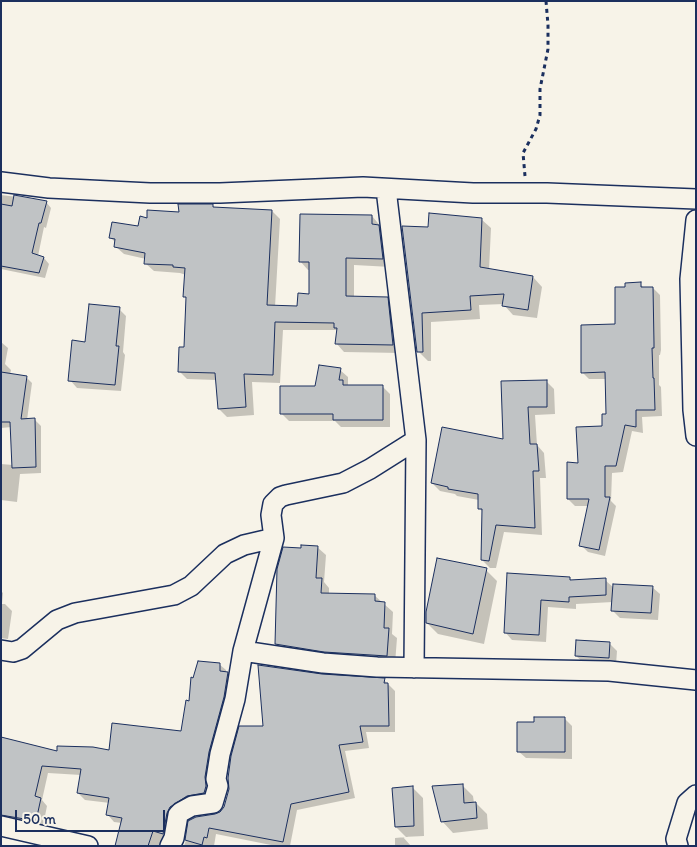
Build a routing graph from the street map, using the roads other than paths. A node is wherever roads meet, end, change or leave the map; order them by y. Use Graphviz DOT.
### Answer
graph roads {
  1 [pos="1,182"];
  2 [pos="386,189"];
  3 [pos="696,199"];
  4 [pos="696,220"];
  5 [pos="696,436"];
  6 [pos="416,440"];
  7 [pos="274,538"];
  8 [pos="1,650"];
  9 [pos="243,651"];
  10 [pos="414,668"];
  11 [pos="696,680"];
  12 [pos="696,795"];
  13 [pos="1,826"];
  14 [pos="88,846"];
  15 [pos="170,846"];
  16 [pos="678,846"];
  1 -- 2 [label="street"];
  2 -- 3 [label="street"];
  2 -- 6 [label="street"];
  4 -- 5 [label="street"];
  6 -- 7 [label="street"];
  6 -- 10 [label="street"];
  7 -- 8 [label="street"];
  7 -- 9 [label="street"];
  9 -- 10 [label="street"];
  9 -- 15 [label="street"];
  10 -- 11 [label="street"];
  12 -- 16 [label="street"];
  13 -- 14 [label="street"];
}
